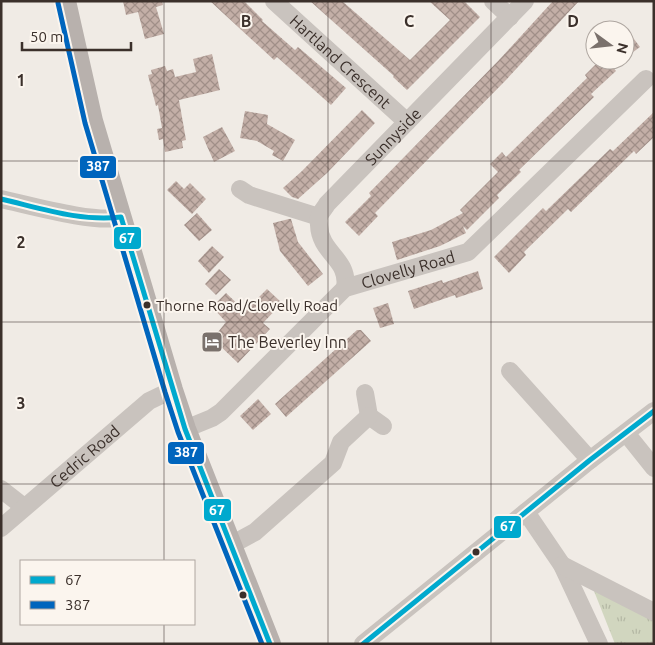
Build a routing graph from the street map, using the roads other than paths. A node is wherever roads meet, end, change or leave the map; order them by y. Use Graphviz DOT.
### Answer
graph roads {
  1 [pos="65,1"];
  2 [pos="274,1"];
  3 [pos="493,1"];
  4 [pos="525,1"];
  5 [pos="510,17"];
  6 [pos="648,75"];
  7 [pos="408,122"];
  8 [pos="240,189"];
  9 [pos="1,200"];
  10 [pos="121,217"];
  11 [pos="319,217"];
  12 [pos="345,288"];
  13 [pos="510,371"];
  14 [pos="172,390"];
  15 [pos="365,393"];
  16 [pos="654,411"];
  17 [pos="185,430"];
  18 [pos="626,433"];
  19 [pos="590,460"];
  20 [pos="654,468"];
  21 [pos="1,489"];
  22 [pos="24,507"];
  23 [pos="526,512"];
  24 [pos="1,528"];
  25 [pos="231,545"];
  26 [pos="562,565"];
  27 [pos="654,612"];
  28 [pos="270,644"];
  29 [pos="363,644"];
  30 [pos="599,644"];
  1 -- 10 [label="main road"];
  2 -- 7 [label="street, Hartland Crescent"];
  3 -- 5 [label="street"];
  4 -- 5 [label="street, Sunnyside"];
  5 -- 7 [label="street, Sunnyside"];
  6 -- 12 [label="street, Clovelly Road"];
  7 -- 11 [label="street, Sunnyside"];
  8 -- 11 [label="street"];
  9 -- 10 [label="street"];
  10 -- 14 [label="main road"];
  11 -- 12 [label="street"];
  12 -- 17 [label="street, Clovelly Road"];
  13 -- 19 [label="street"];
  14 -- 17 [label="main road"];
  14 -- 22 [label="street, Cedric Road"];
  15 -- 25 [label="street"];
  16 -- 18 [label="street"];
  17 -- 25 [label="main road"];
  18 -- 19 [label="street"];
  18 -- 20 [label="street"];
  19 -- 23 [label="street"];
  21 -- 22 [label="street"];
  22 -- 24 [label="street, Cedric Road"];
  23 -- 26 [label="street"];
  23 -- 29 [label="street"];
  25 -- 28 [label="main road"];
  26 -- 27 [label="street"];
  26 -- 30 [label="street"];
}
